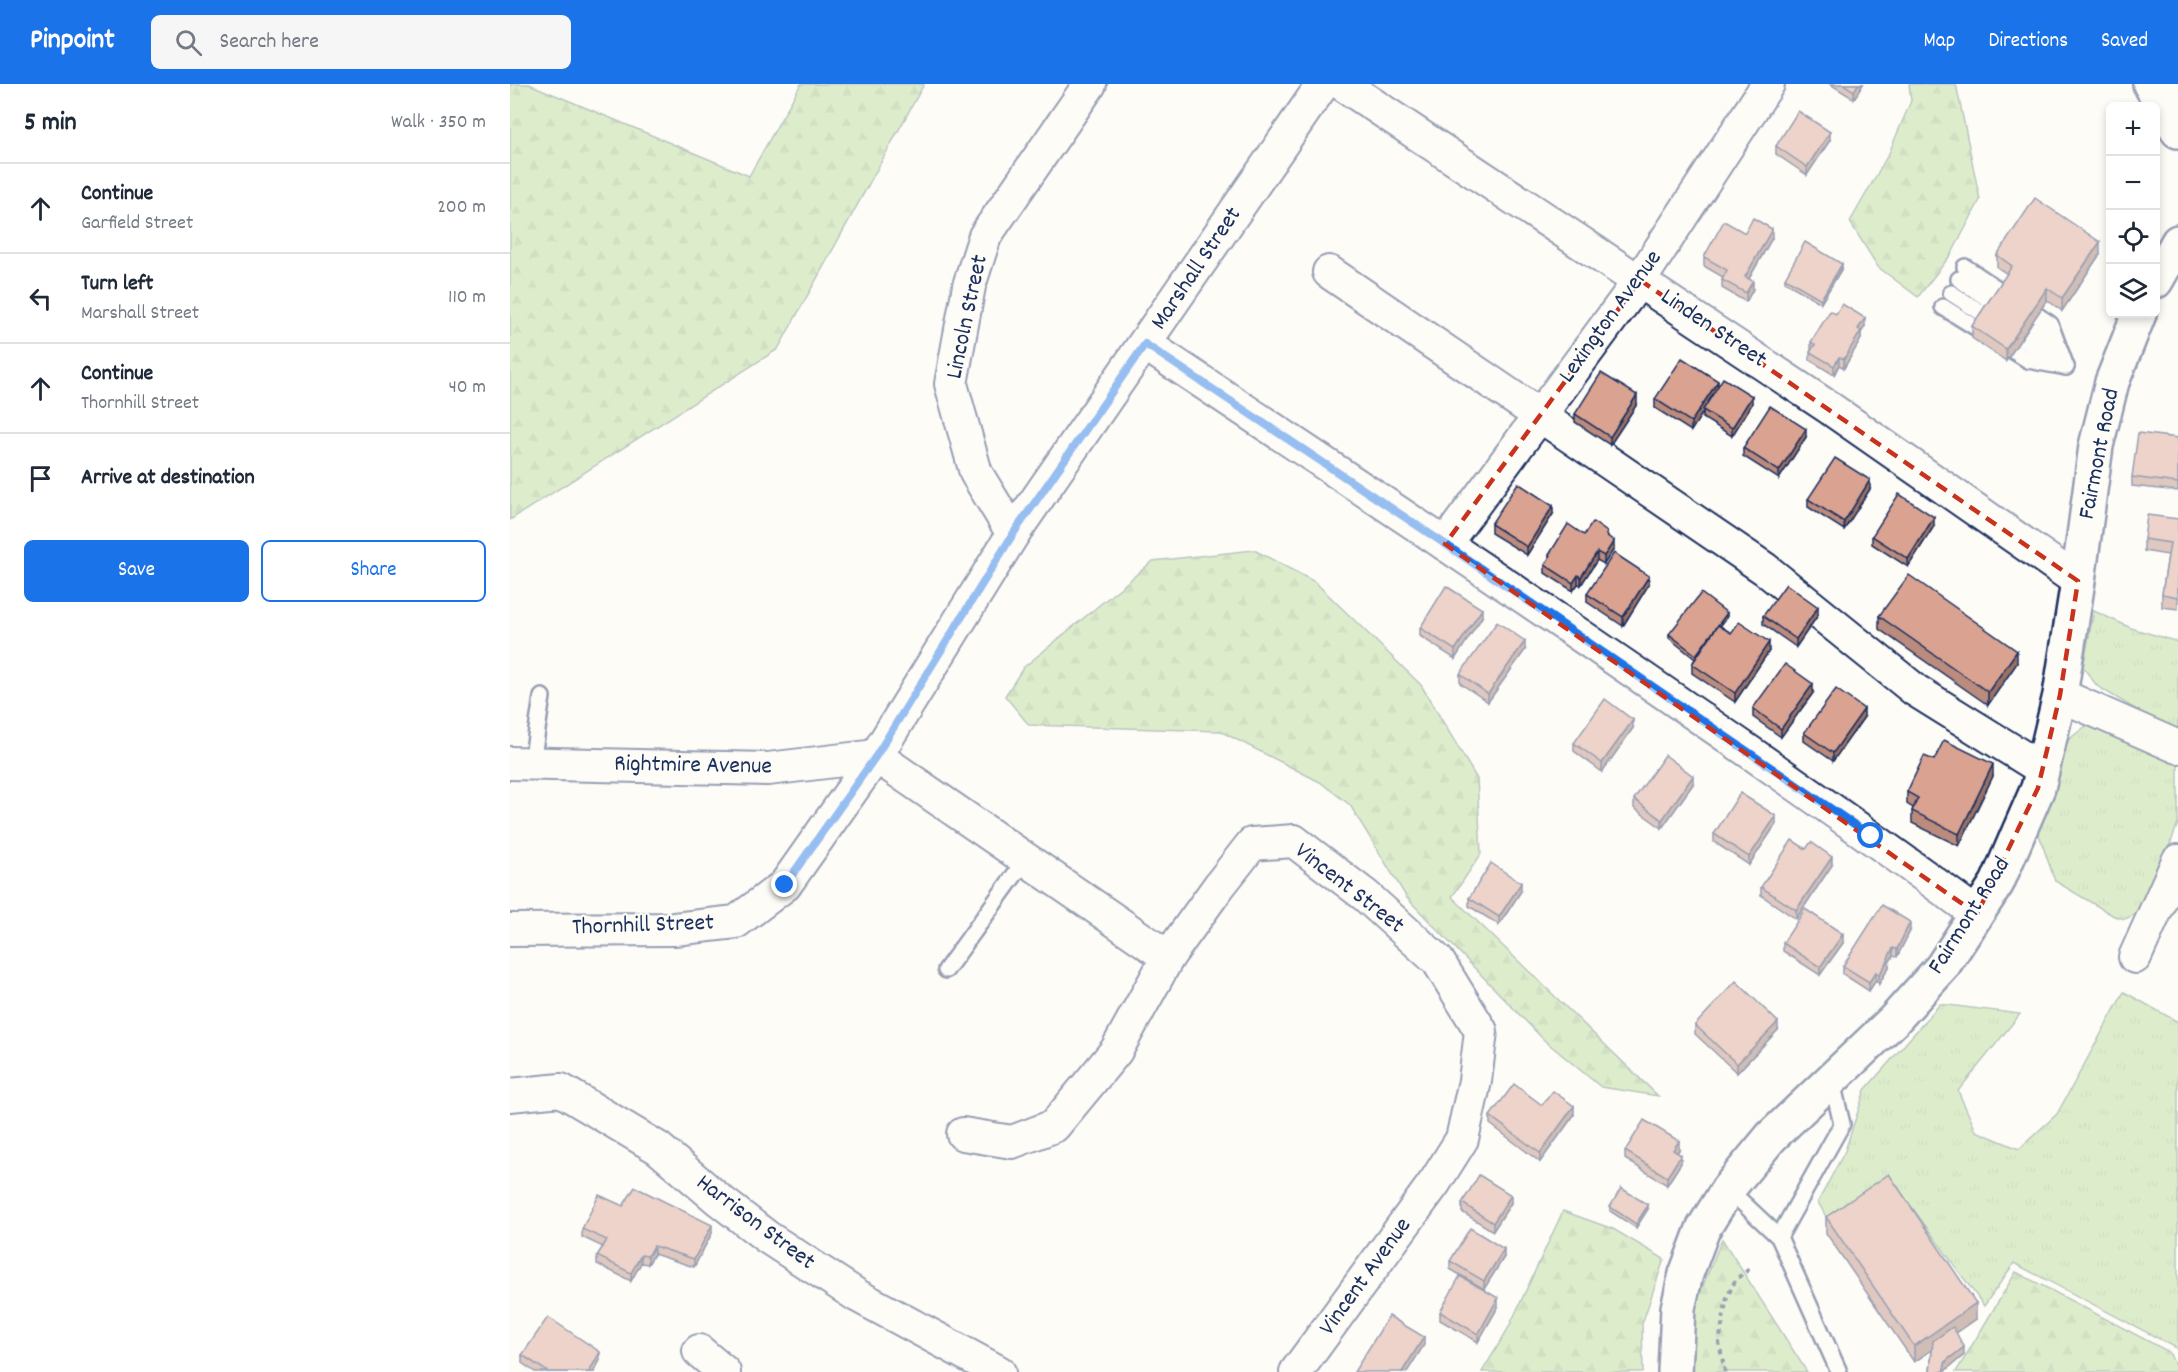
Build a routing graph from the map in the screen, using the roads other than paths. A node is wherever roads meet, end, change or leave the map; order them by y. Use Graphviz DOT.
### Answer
graph roads {
  1 [pos="1090,84"];
  2 [pos="1323,84"];
  3 [pos="1342,84"];
  4 [pos="1768,84"];
  5 [pos="2160,89"];
  6 [pos="2178,131"];
  7 [pos="2178,242"];
  8 [pos="1329,273"];
  9 [pos="1962,273"];
  10 [pos="2160,274"];
  11 [pos="1640,280"];
  12 [pos="1951,292"];
  13 [pos="1943,307"];
  14 [pos="2137,318"];
  15 [pos="1145,344"];
  16 [pos="2066,367"];
  17 [pos="1541,415"];
  18 [pos="1013,534"];
  19 [pos="1445,544"];
  20 [pos="2078,581"];
  21 [pos="2060,695"];
  22 [pos="542,697"];
  23 [pos="2178,747"];
  24 [pos="876,756"];
  25 [pos="521,763"];
  26 [pos="2042,769"];
  27 [pos="1026,859"];
  28 [pos="2178,861"];
  29 [pos="1977,914"];
  30 [pos="510,930"];
  31 [pos="1168,957"];
  32 [pos="2135,957"];
  33 [pos="946,970"];
  34 [pos="1831,1078"];
  35 [pos="510,1095"];
  36 [pos="963,1134"];
  37 [pos="1435,1182"];
  38 [pos="1728,1189"];
  39 [pos="1779,1237"];
  40 [pos="699,1351"];
  41 [pos="724,1372"];
  42 [pos="999,1372"];
  43 [pos="1296,1372"];
  44 [pos="1675,1372"];
  45 [pos="1839,1372"];
  1 -- 18 [label="street, Lincoln Street"];
  2 -- 15 [label="street, Marshall Street"];
  3 -- 11 [label="street, Linden Street"];
  4 -- 11 [label="street, Lexington Avenue"];
  5 -- 6 [label="main road"];
  7 -- 10 [label="main road"];
  8 -- 17 [label="street"];
  9 -- 16 [label="lane"];
  11 -- 17 [label="street, Lexington Avenue"];
  11 -- 20 [label="street, Linden Street"];
  12 -- 16 [label="lane"];
  13 -- 16 [label="lane"];
  14 -- 20 [label="main road, Fairmont Road"];
  15 -- 18 [label="street, Marshall Street"];
  15 -- 19 [label="street"];
  17 -- 19 [label="street, Lexington Avenue"];
  17 -- 26 [label="street"];
  18 -- 24 [label="street, Marshall Street"];
  19 -- 29 [label="street"];
  20 -- 21 [label="main road, Fairmont Road"];
  21 -- 23 [label="street"];
  21 -- 26 [label="main road, Fairmont Road"];
  22 -- 25 [label="lane"];
  24 -- 25 [label="street, Rightmire Avenue"];
  24 -- 27 [label="street"];
  24 -- 30 [label="street, Thornhill Street"];
  26 -- 29 [label="main road, Fairmont Road"];
  27 -- 31 [label="street"];
  27 -- 33 [label="lane"];
  28 -- 32 [label="street"];
  29 -- 34 [label="main road, Fairmont Road"];
  31 -- 36 [label="street"];
  31 -- 37 [label="street, Vincent Street"];
  34 -- 38 [label="main road, Fairmont Road"];
  34 -- 39 [label="lane"];
  35 -- 42 [label="street, Harrison Street"];
  37 -- 43 [label="street, Vincent Avenue"];
  38 -- 39 [label="lane"];
  38 -- 44 [label="main road, Fairmont Road"];
  39 -- 45 [label="lane"];
  40 -- 41 [label="street"];
}
